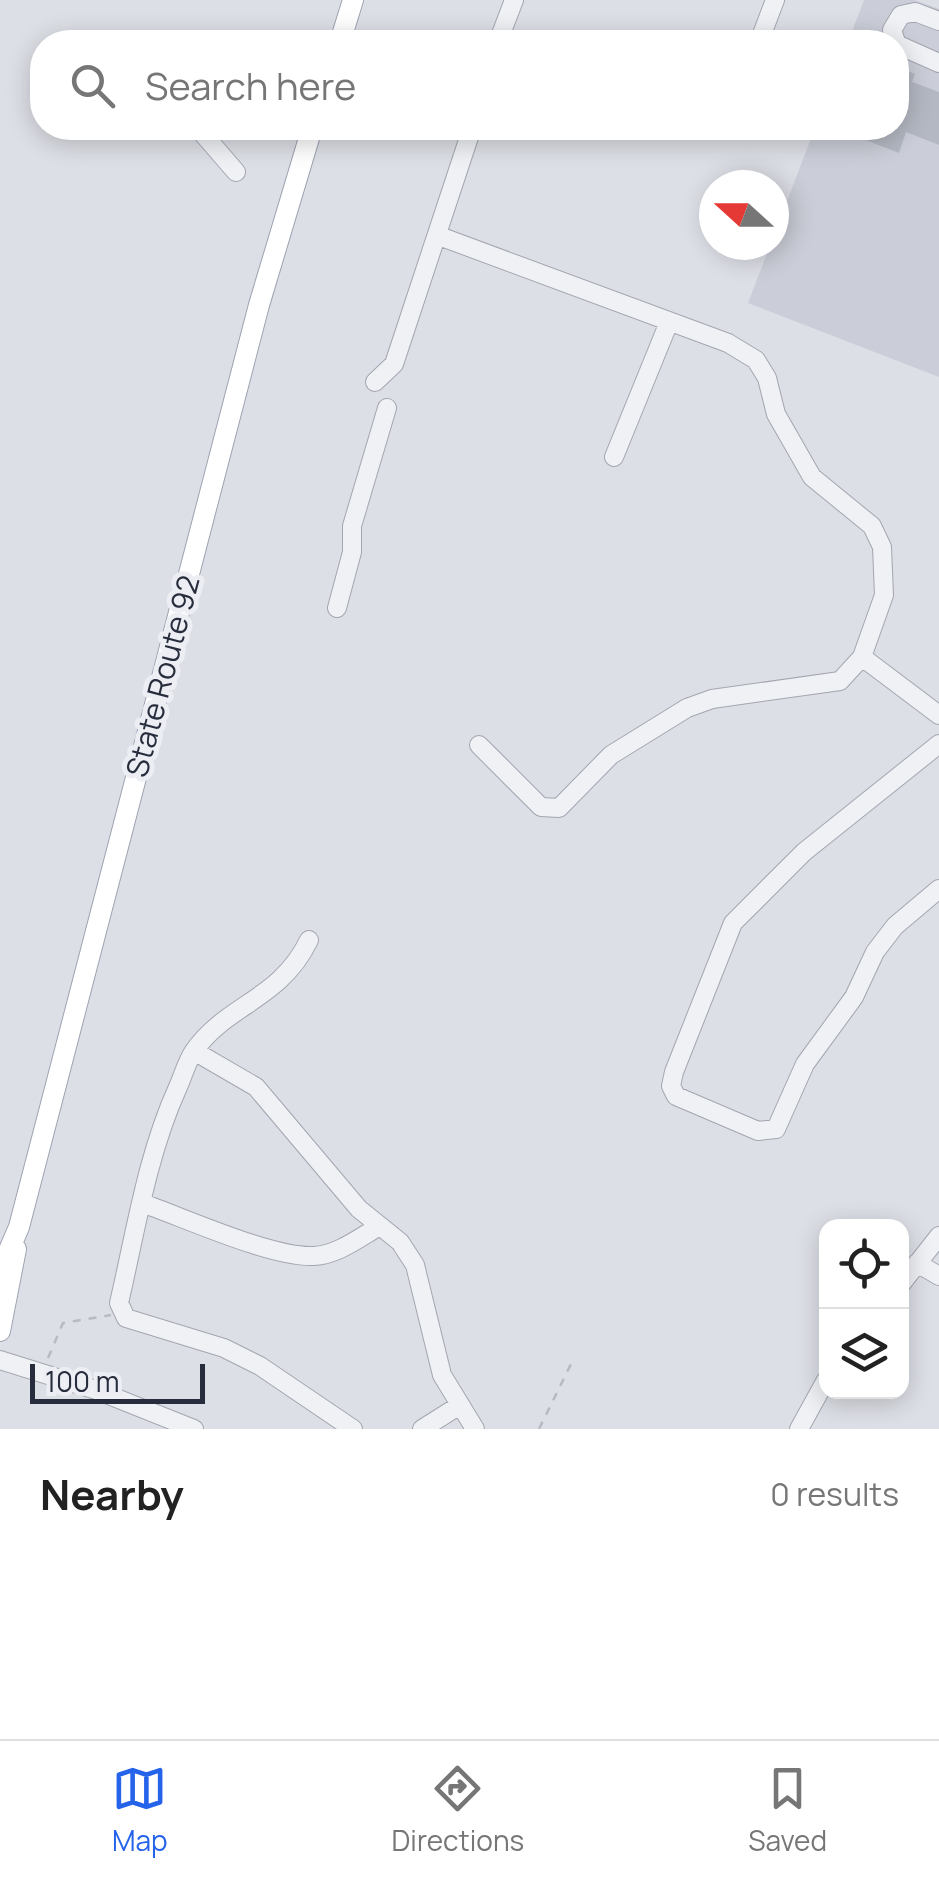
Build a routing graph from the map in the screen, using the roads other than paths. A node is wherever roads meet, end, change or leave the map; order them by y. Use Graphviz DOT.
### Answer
graph roads {
  1 [pos="354,0"];
  2 [pos="514,0"];
  3 [pos="776,0"];
  4 [pos="939,22"];
  5 [pos="344,30"];
  6 [pos="503,30"];
  7 [pos="765,30"];
  8 [pos="892,30"];
  9 [pos="909,49"];
  10 [pos="939,62"];
  11 [pos="208,140"];
  12 [pos="308,140"];
  13 [pos="468,140"];
  14 [pos="236,172"];
  15 [pos="438,236"];
  16 [pos="670,322"];
  17 [pos="375,382"];
  18 [pos="387,408"];
  19 [pos="614,457"];
  20 [pos="337,608"];
  21 [pos="862,657"];
  22 [pos="939,714"];
  23 [pos="939,744"];
  24 [pos="478,746"];
  25 [pos="939,889"];
  26 [pos="309,940"];
  27 [pos="194,1051"];
  28 [pos="142,1203"];
  29 [pos="19,1227"];
  30 [pos="378,1227"];
  31 [pos="939,1236"];
  32 [pos="918,1263"];
  33 [pos="0,1271"];
  34 [pos="909,1274"];
  35 [pos="939,1276"];
  36 [pos="0,1302"];
  37 [pos="0,1330"];
  38 [pos="0,1360"];
  39 [pos="819,1393"];
  40 [pos="460,1405"];
  41 [pos="194,1429"];
  42 [pos="353,1429"];
  43 [pos="422,1429"];
  44 [pos="475,1429"];
  45 [pos="799,1429"];
  1 -- 5 [label="main road"];
  2 -- 6 [label="street"];
  3 -- 7 [label="street"];
  4 -- 8 [label="street"];
  9 -- 10 [label="street"];
  11 -- 14 [label="street"];
  12 -- 29 [label="main road, State Route 92"];
  13 -- 15 [label="street"];
  15 -- 16 [label="street"];
  15 -- 17 [label="street"];
  16 -- 19 [label="street"];
  16 -- 21 [label="street"];
  18 -- 20 [label="street"];
  21 -- 22 [label="street"];
  21 -- 24 [label="street"];
  23 -- 25 [label="street"];
  26 -- 27 [label="street"];
  27 -- 28 [label="street"];
  27 -- 30 [label="street"];
  28 -- 30 [label="street"];
  28 -- 42 [label="street"];
  29 -- 33 [label="main road, State Route 92"];
  29 -- 36 [label="main road"];
  29 -- 37 [label="main road, State Route 92"];
  30 -- 40 [label="street"];
  31 -- 32 [label="street"];
  32 -- 34 [label="street"];
  32 -- 35 [label="street"];
  38 -- 41 [label="street"];
  39 -- 45 [label="street"];
  40 -- 43 [label="street"];
  40 -- 44 [label="street"];
}
